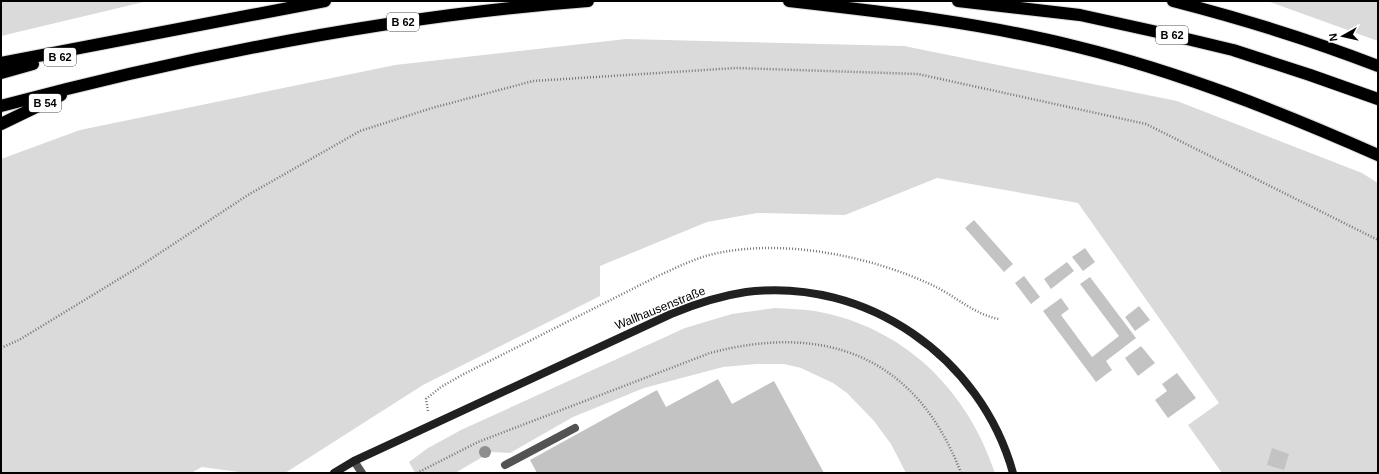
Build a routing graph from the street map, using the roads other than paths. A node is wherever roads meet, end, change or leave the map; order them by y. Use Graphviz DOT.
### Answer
graph roads {
  1 [pos="325,1"];
  2 [pos="588,1"];
  3 [pos="789,1"];
  4 [pos="958,1"];
  5 [pos="1173,1"];
  6 [pos="119,41"];
  7 [pos="1,63"];
  8 [pos="1378,66"];
  9 [pos="1,73"];
  10 [pos="88,83"];
  11 [pos="1378,99"];
  12 [pos="1,106"];
  13 [pos="1,124"];
  14 [pos="1378,155"];
  15 [pos="575,428"];
  16 [pos="354,462"];
  17 [pos="505,465"];
  18 [pos="334,473"];
  19 [pos="362,473"];
  20 [pos="1013,473"];
  1 -- 6 [label="highway, B 62"];
  2 -- 10 [label="highway, B 62"];
  3 -- 14 [label="highway"];
  4 -- 11 [label="highway, B 62"];
  5 -- 8 [label="highway"];
  6 -- 7 [label="highway"];
  6 -- 9 [label="highway, B 62"];
  10 -- 12 [label="highway, B 62"];
  10 -- 13 [label="highway, B 54"];
  15 -- 17 [label="street"];
  16 -- 18 [label="street, Wallhausenstraße"];
  16 -- 19 [label="street"];
  16 -- 20 [label="street, Wallhausenstraße"];
}
